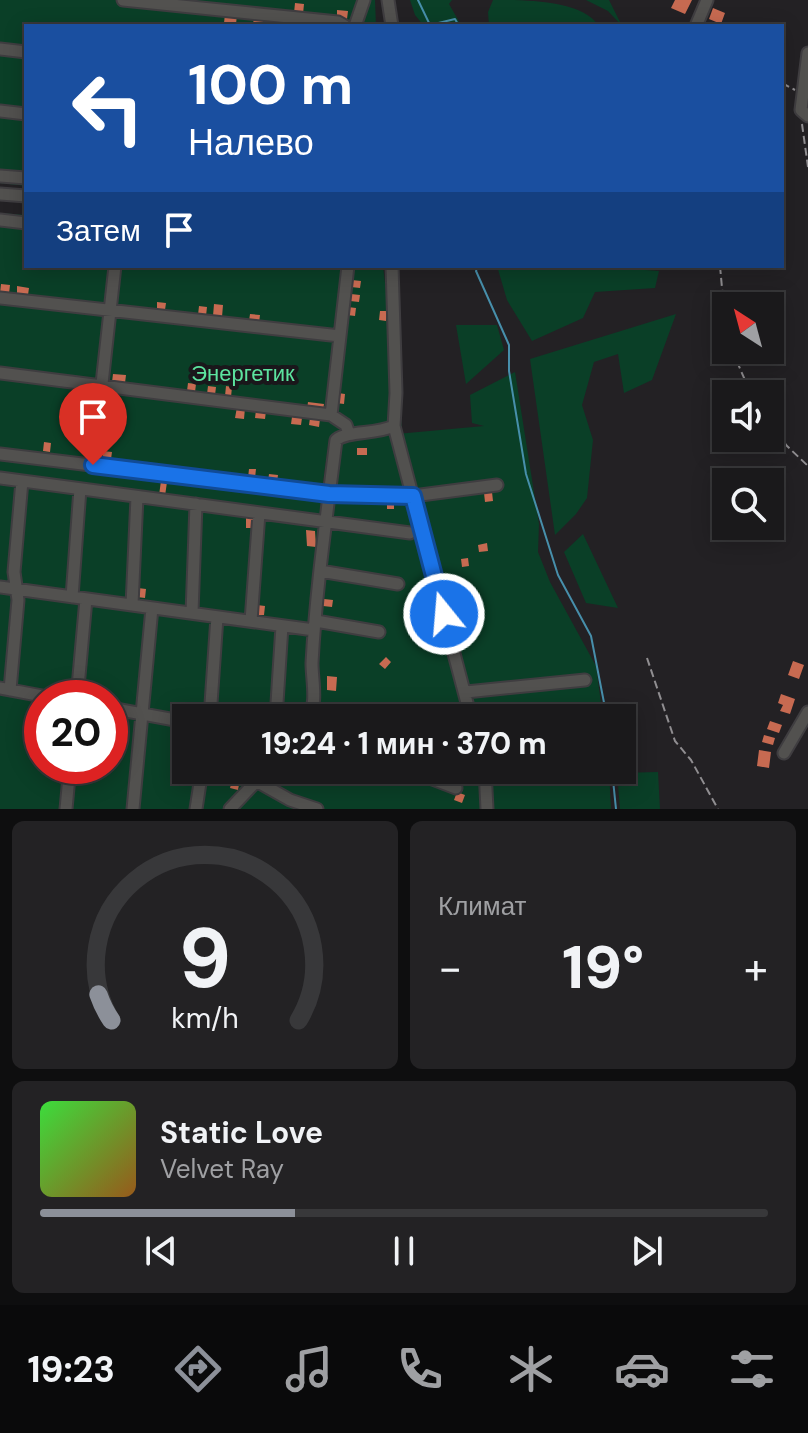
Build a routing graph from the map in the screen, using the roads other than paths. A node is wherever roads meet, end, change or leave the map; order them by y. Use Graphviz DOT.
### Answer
graph roads {
  1 [pos="123,0"];
  2 [pos="364,0"];
  3 [pos="388,0"];
  4 [pos="707,0"];
  5 [pos="342,24"];
  6 [pos="356,24"];
  7 [pos="392,24"];
  8 [pos="697,24"];
  9 [pos="0,49"];
  10 [pos="24,52"];
  11 [pos="808,53"];
  12 [pos="0,111"];
  13 [pos="804,113"];
  14 [pos="24,114"];
  15 [pos="0,176"];
  16 [pos="24,178"];
  17 [pos="0,194"];
  18 [pos="24,196"];
  19 [pos="0,220"];
  20 [pos="24,223"];
  21 [pos="115,268"];
  22 [pos="348,268"];
  23 [pos="392,268"];
  24 [pos="0,298"];
  25 [pos="110,311"];
  26 [pos="340,336"];
  27 [pos="0,373"];
  28 [pos="101,384"];
  29 [pos="331,415"];
  30 [pos="394,426"];
  31 [pos="349,434"];
  32 [pos="0,454"];
  33 [pos="93,465"];
  34 [pos="0,478"];
  35 [pos="22,481"];
  36 [pos="497,485"];
  37 [pos="80,489"];
  38 [pos="329,494"];
  39 [pos="413,496"];
  40 [pos="137,497"];
  41 [pos="196,504"];
  42 [pos="259,513"];
  43 [pos="324,522"];
  44 [pos="410,533"];
  45 [pos="320,571"];
  46 [pos="398,584"];
  47 [pos="0,587"];
  48 [pos="18,589"];
  49 [pos="72,597"];
  50 [pos="86,599"];
  51 [pos="132,605"];
  52 [pos="152,608"];
  53 [pos="192,613"];
  54 [pos="217,617"];
  55 [pos="251,621"];
  56 [pos="282,626"];
  57 [pos="315,626"];
  58 [pos="379,632"];
  59 [pos="79,680"];
  60 [pos="585,680"];
  61 [pos="5,689"];
  62 [pos="466,692"];
  63 [pos="211,704"];
  64 [pos="277,704"];
  65 [pos="313,704"];
  66 [pos="468,704"];
  67 [pos="128,711"];
  68 [pos="808,712"];
  69 [pos="143,714"];
  70 [pos="172,719"];
  71 [pos="784,753"];
  72 [pos="68,784"];
  73 [pos="200,784"];
  74 [pos="256,784"];
  75 [pos="261,784"];
  76 [pos="446,784"];
  77 [pos="486,784"];
  78 [pos="456,788"];
  79 [pos="292,804"];
  80 [pos="66,809"];
  81 [pos="133,809"];
  82 [pos="196,809"];
  83 [pos="230,809"];
  84 [pos="317,809"];
  85 [pos="487,809"];
  1 -- 5 [label="street"];
  2 -- 6 [label="street"];
  3 -- 7 [label="street"];
  4 -- 8 [label="street"];
  9 -- 10 [label="street"];
  11 -- 13 [label="street"];
  12 -- 14 [label="street"];
  15 -- 16 [label="street"];
  17 -- 18 [label="street"];
  19 -- 20 [label="street"];
  21 -- 25 [label="street"];
  22 -- 26 [label="street"];
  23 -- 30 [label="street"];
  24 -- 25 [label="street"];
  25 -- 26 [label="street"];
  25 -- 28 [label="street"];
  26 -- 29 [label="street"];
  27 -- 28 [label="street"];
  28 -- 29 [label="street"];
  28 -- 33 [label="street"];
  29 -- 31 [label="street"];
  30 -- 31 [label="street"];
  30 -- 39 [label="street"];
  31 -- 38 [label="street"];
  32 -- 33 [label="street"];
  33 -- 38 [label="street"];
  34 -- 35 [label="street"];
  35 -- 37 [label="street"];
  35 -- 48 [label="street"];
  36 -- 39 [label="street"];
  37 -- 40 [label="street"];
  37 -- 49 [label="street"];
  38 -- 39 [label="street"];
  38 -- 43 [label="street"];
  39 -- 62 [label="street"];
  40 -- 41 [label="street"];
  40 -- 51 [label="street"];
  41 -- 42 [label="street"];
  41 -- 53 [label="street"];
  42 -- 43 [label="street"];
  42 -- 55 [label="street"];
  43 -- 44 [label="street"];
  43 -- 45 [label="street"];
  45 -- 46 [label="street"];
  45 -- 57 [label="street"];
  47 -- 48 [label="street"];
  48 -- 49 [label="street"];
  48 -- 61 [label="street"];
  49 -- 50 [label="street"];
  50 -- 51 [label="street"];
  50 -- 59 [label="street"];
  51 -- 52 [label="street"];
  52 -- 53 [label="street"];
  52 -- 69 [label="street"];
  53 -- 54 [label="street"];
  54 -- 55 [label="street"];
  54 -- 63 [label="street"];
  55 -- 56 [label="street"];
  56 -- 57 [label="street"];
  56 -- 64 [label="street"];
  57 -- 58 [label="street"];
  57 -- 65 [label="street"];
  60 -- 62 [label="street"];
  62 -- 66 [label="street"];
  67 -- 69 [label="street"];
  68 -- 71 [label="street"];
  69 -- 70 [label="street"];
  69 -- 81 [label="street"];
  72 -- 80 [label="street"];
  73 -- 82 [label="street"];
  74 -- 83 [label="street"];
  75 -- 79 [label="street"];
  76 -- 78 [label="street"];
  77 -- 85 [label="street"];
  79 -- 84 [label="street"];
}
